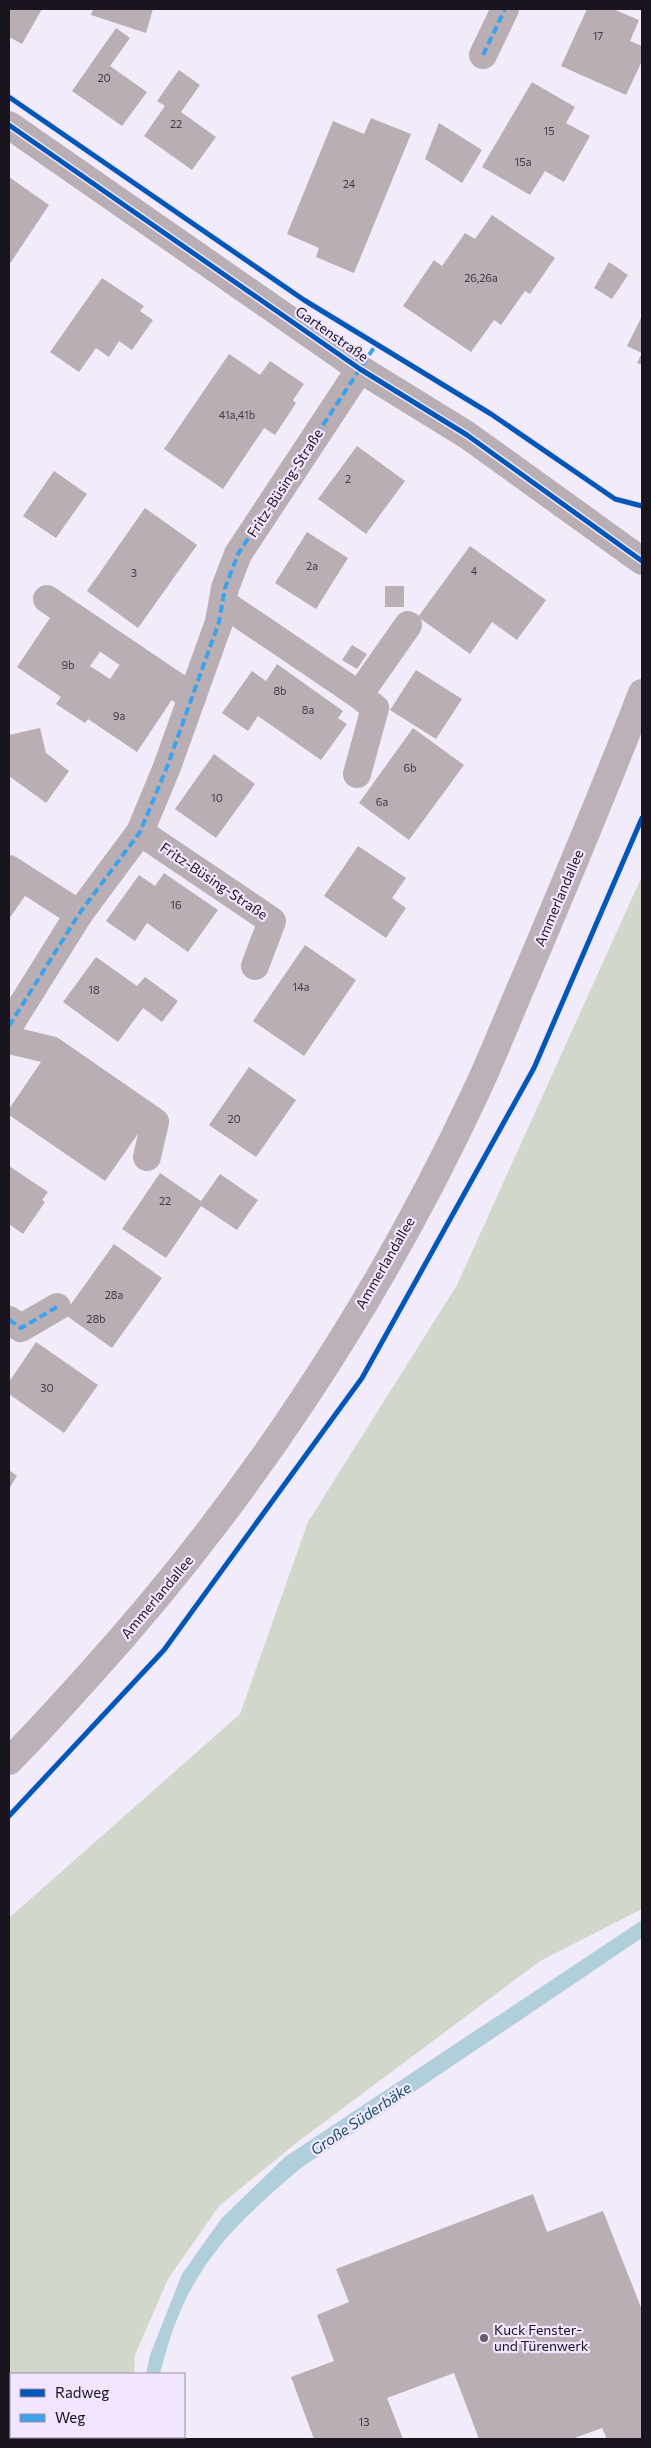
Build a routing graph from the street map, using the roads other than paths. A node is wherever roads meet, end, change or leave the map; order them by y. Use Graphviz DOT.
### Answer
graph roads {
  1 [pos="505,9"];
  2 [pos="483,55"];
  3 [pos="9,125"];
  4 [pos="360,368"];
  5 [pos="642,560"];
  6 [pos="47,600"];
  7 [pos="223,603"];
  8 [pos="408,625"];
  9 [pos="642,693"];
  10 [pos="359,695"];
  11 [pos="192,697"];
  12 [pos="356,774"];
  13 [pos="140,832"];
  14 [pos="9,869"];
  15 [pos="79,914"];
  16 [pos="255,966"];
  17 [pos="9,1026"];
  18 [pos="9,1040"];
  19 [pos="147,1157"];
  20 [pos="57,1307"];
  21 [pos="9,1320"];
  22 [pos="9,1761"];
  1 -- 2 [label="street"];
  3 -- 4 [label="street, Gartenstraße"];
  4 -- 5 [label="street, Gartenstraße"];
  4 -- 7 [label="street, Fritz-Büsing-Straße"];
  6 -- 11 [label="street"];
  7 -- 10 [label="street"];
  7 -- 11 [label="street, Fritz-Büsing-Straße"];
  8 -- 10 [label="street"];
  9 -- 22 [label="main road, Ammerlandallee"];
  10 -- 12 [label="street"];
  11 -- 13 [label="street, Fritz-Büsing-Straße"];
  13 -- 15 [label="street, Fritz-Büsing-Straße"];
  13 -- 16 [label="street, Fritz-Büsing-Straße"];
  14 -- 15 [label="street"];
  15 -- 17 [label="street, Fritz-Büsing-Straße"];
  18 -- 19 [label="street"];
  20 -- 21 [label="street"];
}
